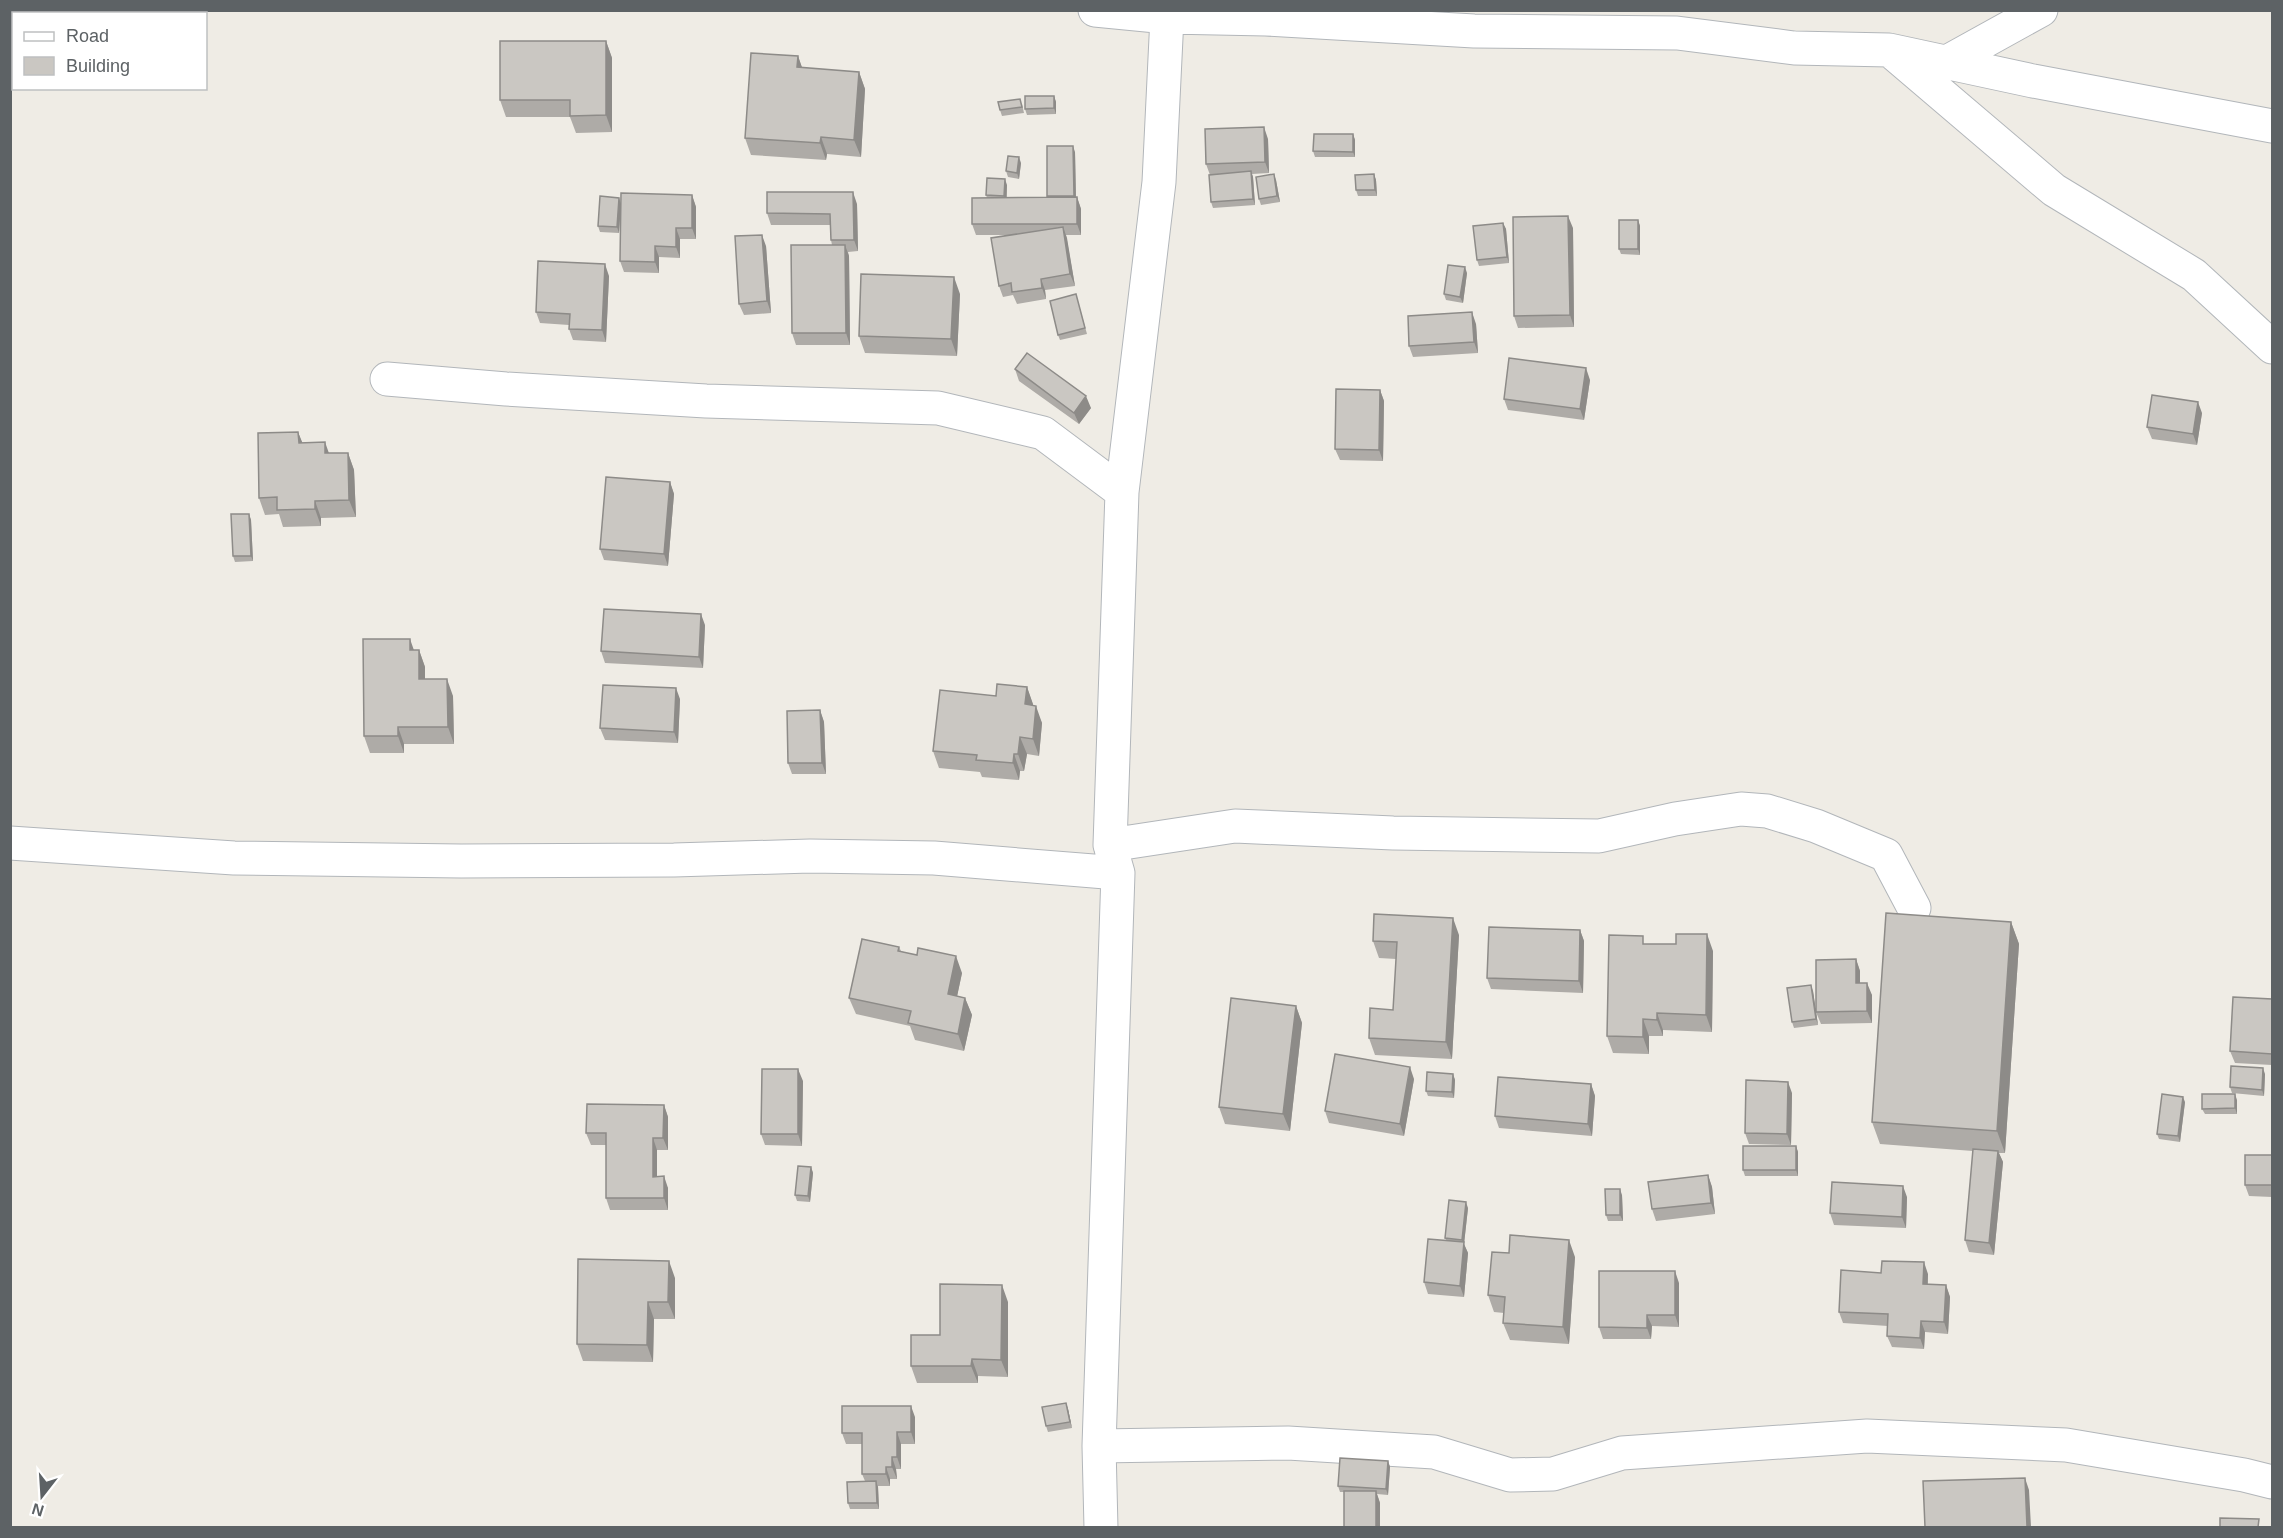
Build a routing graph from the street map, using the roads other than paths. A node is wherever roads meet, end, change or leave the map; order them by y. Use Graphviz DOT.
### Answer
graph roads {
  1 [pos="2041,10"];
  2 [pos="1110,11"];
  3 [pos="1167,17"];
  4 [pos="1889,50"];
  5 [pos="1947,62"];
  6 [pos="2272,126"];
  7 [pos="2272,347"];
  8 [pos="387,379"];
  9 [pos="1122,492"];
  10 [pos="10,843"];
  11 [pos="1114,859"];
  12 [pos="1914,908"];
  13 [pos="1099,1446"];
  14 [pos="2272,1482"];
  15 [pos="1101,1527"];
  1 -- 5 [label="street"];
  2 -- 3 [label="street"];
  3 -- 4 [label="street"];
  3 -- 9 [label="street"];
  4 -- 5 [label="street"];
  4 -- 7 [label="street"];
  5 -- 6 [label="street"];
  8 -- 9 [label="street"];
  9 -- 11 [label="street"];
  10 -- 11 [label="street"];
  11 -- 12 [label="street"];
  11 -- 13 [label="street"];
  13 -- 14 [label="street"];
  13 -- 15 [label="street"];
}
